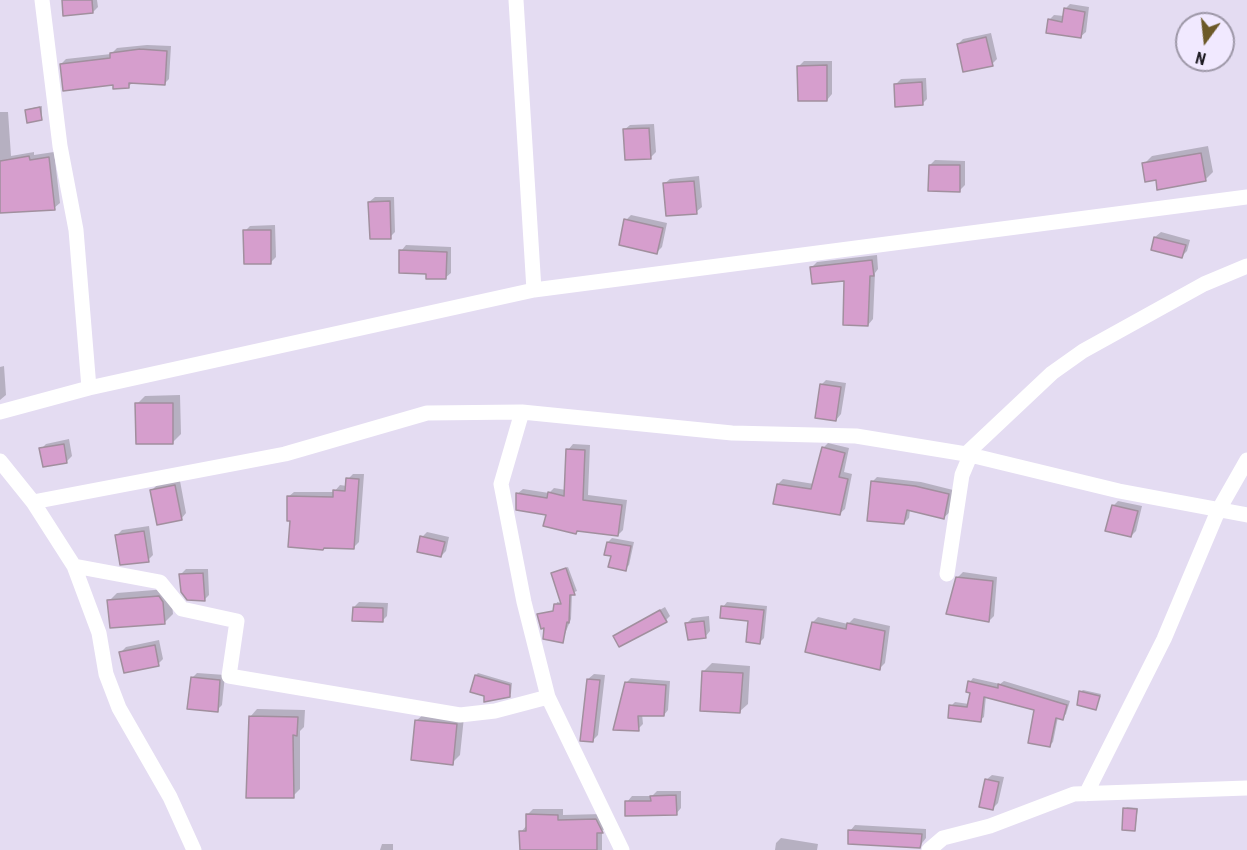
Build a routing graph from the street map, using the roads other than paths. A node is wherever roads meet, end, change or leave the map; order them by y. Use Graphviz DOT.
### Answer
graph roads {
  1 [pos="42,0"];
  2 [pos="516,0"];
  3 [pos="1247,197"];
  4 [pos="1247,266"];
  5 [pos="534,290"];
  6 [pos="89,388"];
  7 [pos="0,412"];
  8 [pos="522,412"];
  9 [pos="966,454"];
  10 [pos="1247,460"];
  11 [pos="0,461"];
  12 [pos="33,502"];
  13 [pos="1218,511"];
  14 [pos="1247,515"];
  15 [pos="74,566"];
  16 [pos="946,574"];
  17 [pos="548,697"];
  18 [pos="1247,788"];
  19 [pos="1086,794"];
  20 [pos="194,850"];
  21 [pos="622,850"];
  22 [pos="928,850"];
  1 -- 6 [label="street"];
  2 -- 5 [label="street"];
  3 -- 5 [label="street"];
  4 -- 9 [label="street"];
  5 -- 6 [label="street"];
  6 -- 7 [label="street"];
  8 -- 9 [label="street"];
  8 -- 12 [label="street"];
  8 -- 17 [label="street"];
  9 -- 13 [label="street"];
  9 -- 16 [label="street"];
  10 -- 13 [label="street"];
  11 -- 12 [label="street"];
  12 -- 15 [label="street"];
  13 -- 14 [label="street"];
  13 -- 19 [label="street"];
  15 -- 17 [label="street"];
  15 -- 20 [label="street"];
  17 -- 21 [label="street"];
  18 -- 19 [label="street"];
  19 -- 22 [label="street"];
}
